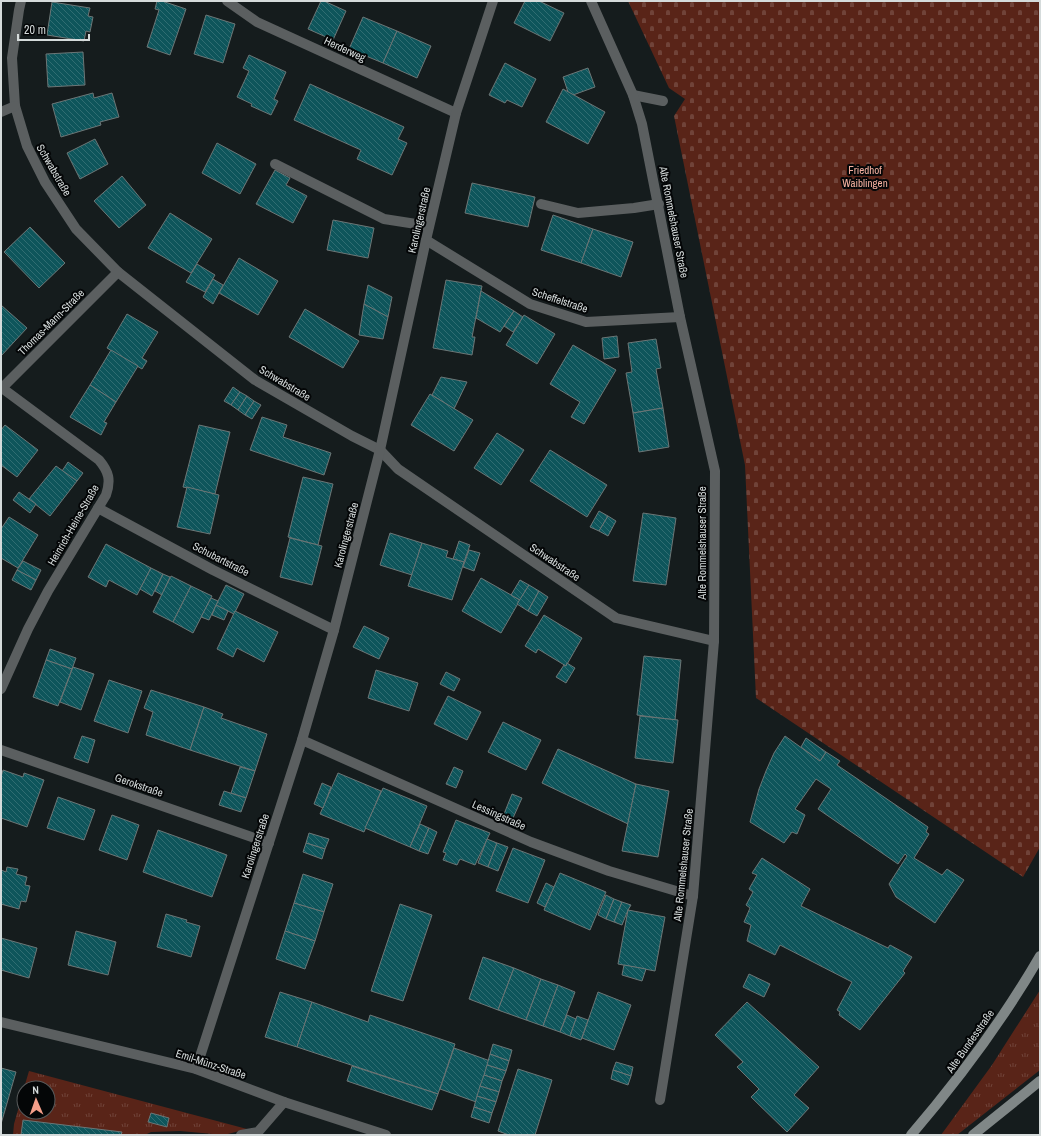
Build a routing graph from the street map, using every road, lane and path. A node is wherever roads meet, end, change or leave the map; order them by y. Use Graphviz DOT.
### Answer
graph roads {
  1 [pos="21,1"];
  2 [pos="228,1"];
  3 [pos="494,1"];
  4 [pos="591,1"];
  5 [pos="633,95"];
  6 [pos="663,101"];
  7 [pos="14,106"];
  8 [pos="1,112"];
  9 [pos="456,113"];
  10 [pos="275,164"];
  11 [pos="541,204"];
  12 [pos="659,204"];
  13 [pos="429,226"];
  14 [pos="426,240"];
  15 [pos="118,272"];
  16 [pos="680,317"];
  17 [pos="2,388"];
  18 [pos="380,450"];
  19 [pos="98,508"];
  20 [pos="334,630"];
  21 [pos="714,641"];
  22 [pos="1,688"];
  23 [pos="302,740"];
  24 [pos="1,750"];
  25 [pos="269,843"];
  26 [pos="693,896"];
  27 [pos="1039,958"];
  28 [pos="1,1022"];
  29 [pos="196,1069"];
  30 [pos="1040,1081"];
  31 [pos="660,1100"];
  32 [pos="284,1102"];
  33 [pos="241,1135"];
  34 [pos="386,1135"];
  35 [pos="911,1135"];
  36 [pos="973,1135"];
  1 -- 7 [label="street, Schwabstraße"];
  2 -- 9 [label="street, Herderweg"];
  3 -- 9 [label="street, Karolingerstraße"];
  4 -- 5 [label="street, Alte Rommelshauser Straße"];
  5 -- 6 [label="street"];
  5 -- 12 [label="street, Alte Rommelshauser Straße"];
  7 -- 8 [label="street"];
  7 -- 15 [label="street, Schwabstraße"];
  9 -- 13 [label="street, Karolingerstraße"];
  10 -- 13 [label="street"];
  11 -- 12 [label="street"];
  12 -- 16 [label="street, Alte Rommelshauser Straße"];
  13 -- 14 [label="street, Karolingerstraße"];
  14 -- 16 [label="street, Scheffelstraße"];
  14 -- 18 [label="street, Karolingerstraße"];
  15 -- 17 [label="street, Thomas-Mann-Straße"];
  15 -- 18 [label="street, Schwabstraße"];
  16 -- 21 [label="street, Alte Rommelshauser Straße"];
  17 -- 19 [label="street, Heinrich-Heine-Straße"];
  18 -- 20 [label="street, Karolingerstraße"];
  18 -- 21 [label="street, Schwabstraße"];
  19 -- 20 [label="street, Schubartstraße"];
  19 -- 22 [label="street, Heinrich-Heine-Straße"];
  20 -- 23 [label="street, Karolingerstraße"];
  21 -- 26 [label="street, Alte Rommelshauser Straße"];
  23 -- 25 [label="street, Karolingerstraße"];
  23 -- 26 [label="street, Lessingstraße"];
  24 -- 25 [label="street, Gerokstraße"];
  25 -- 29 [label="street, Karolingerstraße"];
  26 -- 31 [label="street, Alte Rommelshauser Straße"];
  27 -- 35 [label="main road, Alte Bundesstraße"];
  28 -- 29 [label="street, Emil-Münz-Straße"];
  29 -- 32 [label="street, Emil-Münz-Straße"];
  30 -- 36 [label="main road"];
  32 -- 33 [label="street"];
  32 -- 34 [label="street, Emil-Münz-Straße"];
}
